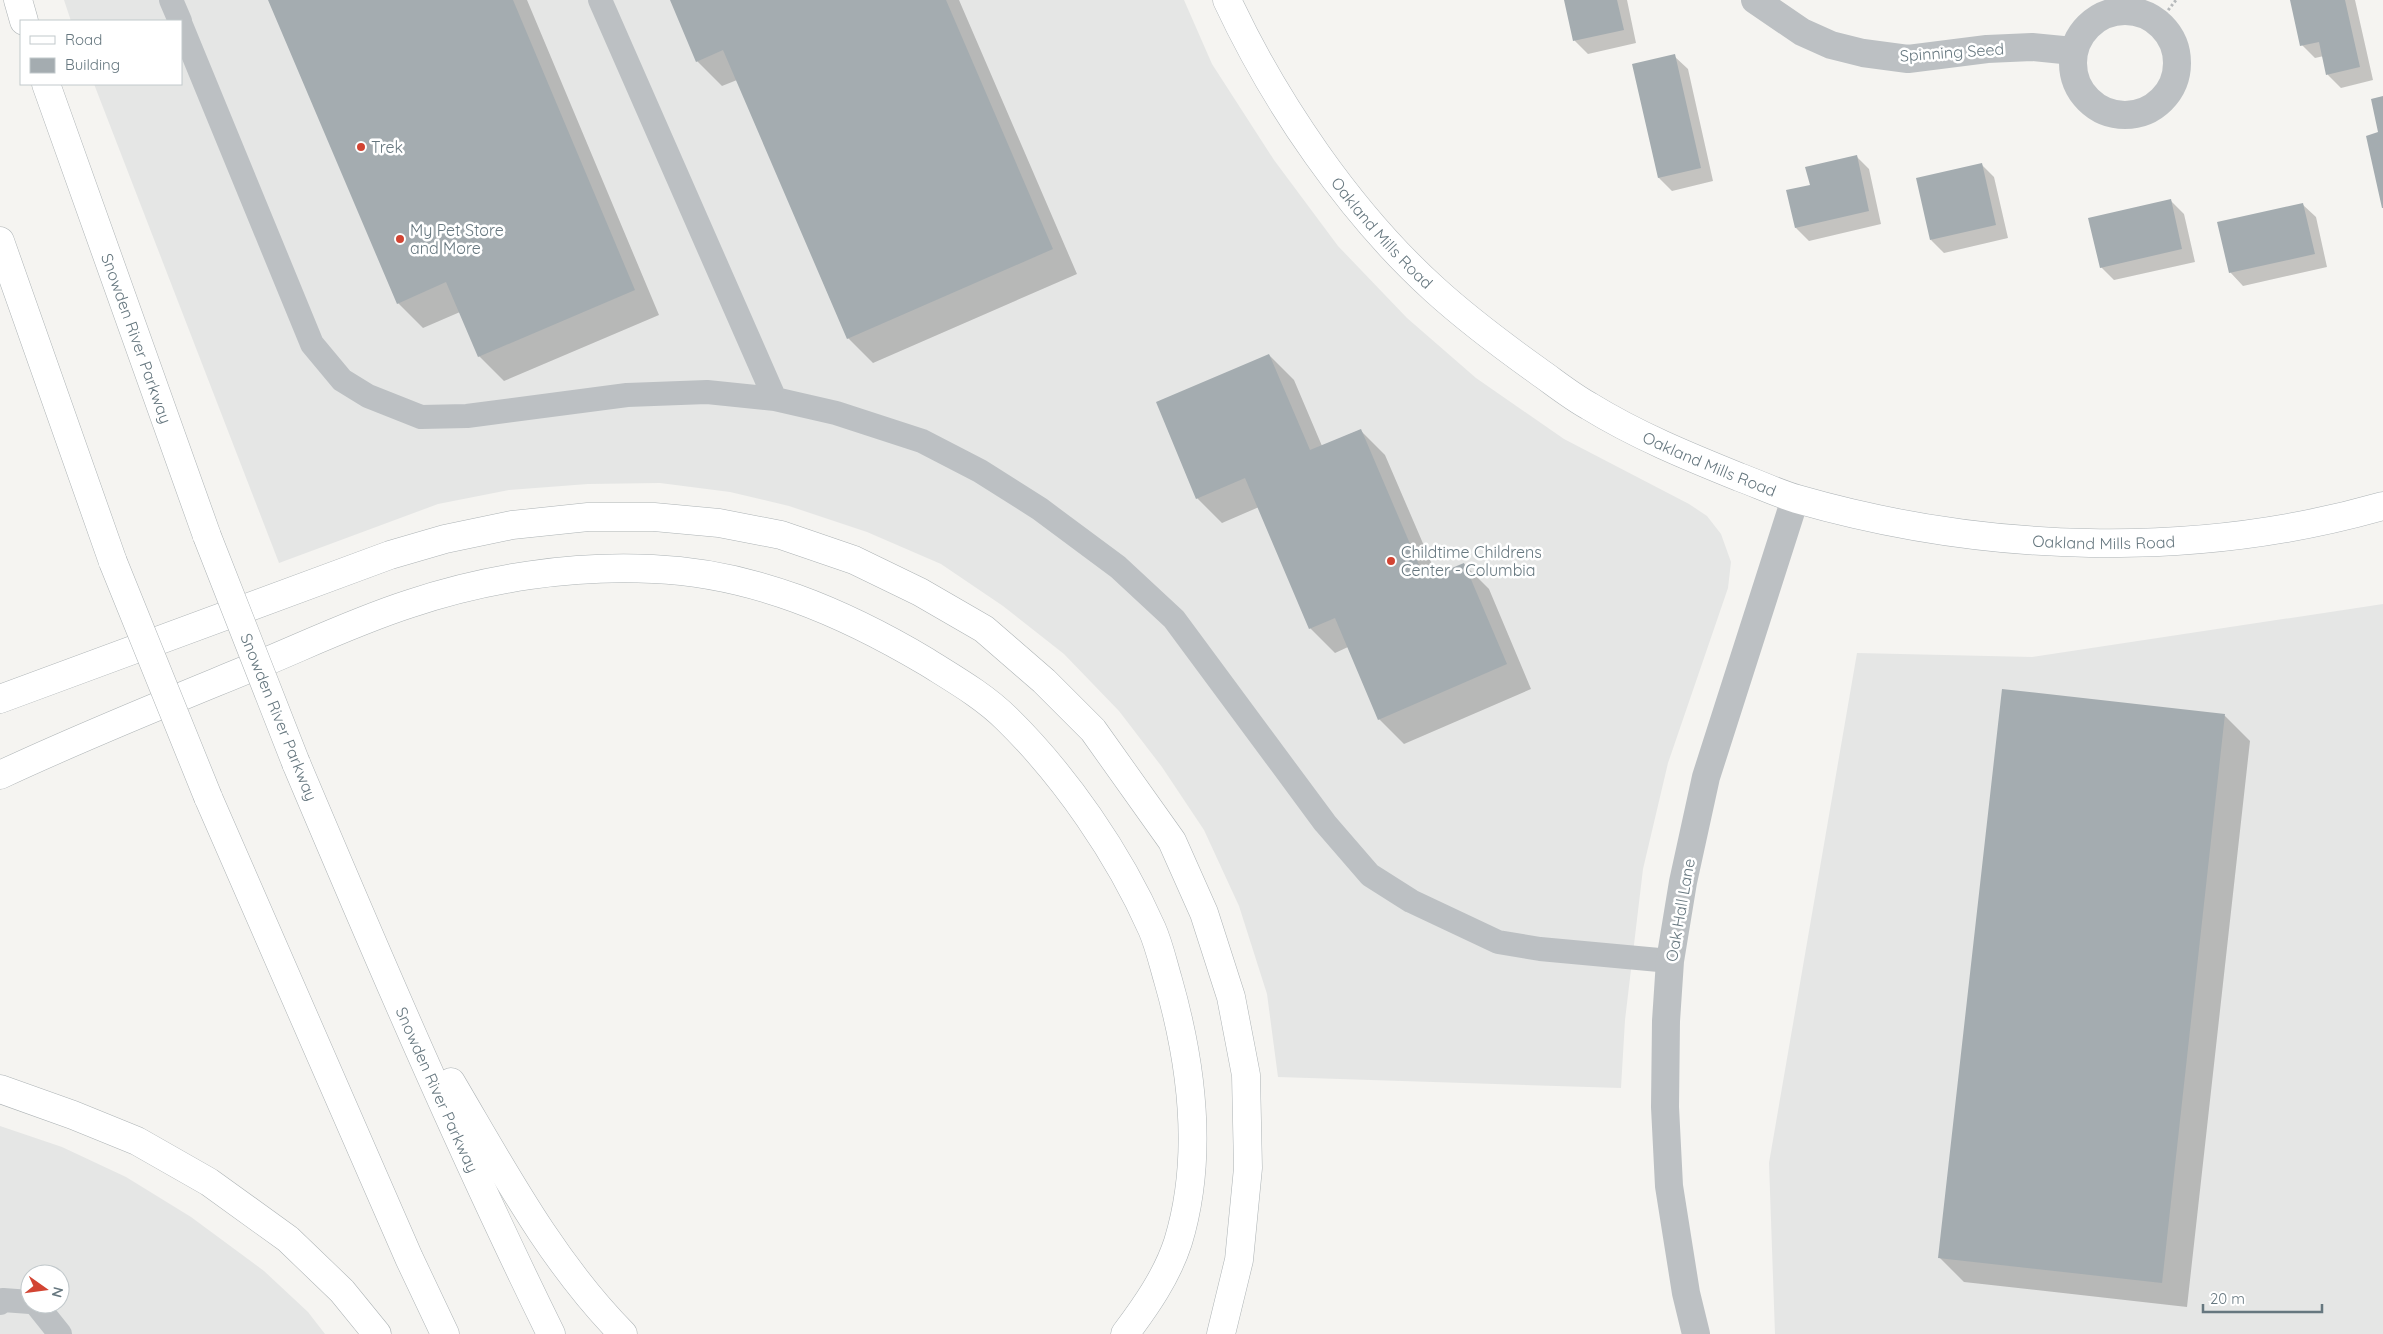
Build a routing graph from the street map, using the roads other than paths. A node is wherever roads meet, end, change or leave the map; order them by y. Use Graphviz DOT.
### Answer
graph roads {
  1 [pos="18,0"];
  2 [pos="171,0"];
  3 [pos="600,0"];
  4 [pos="1227,0"];
  5 [pos="1755,0"];
  6 [pos="24,20"];
  7 [pos="180,20"];
  8 [pos="182,27"];
  9 [pos="2073,51"];
  10 [pos="46,85"];
  11 [pos="0,241"];
  12 [pos="775,399"];
  13 [pos="1795,499"];
  14 [pos="2383,506"];
  15 [pos="0,699"];
  16 [pos="0,775"];
  17 [pos="1670,961"];
  18 [pos="383,968"];
  19 [pos="0,1089"];
  20 [pos="20,1301"];
  21 [pos="0,1303"];
  22 [pos="44,1314"];
  23 [pos="60,1334"];
  24 [pos="376,1334"];
  25 [pos="445,1334"];
  26 [pos="551,1334"];
  27 [pos="623,1334"];
  28 [pos="1125,1334"];
  29 [pos="1221,1334"];
  30 [pos="1696,1334"];
  1 -- 6 [label="main road"];
  2 -- 7 [label="lane"];
  3 -- 12 [label="lane"];
  4 -- 13 [label="main road, Oakland Mills Road"];
  5 -- 9 [label="street, Spinning Seed"];
  8 -- 12 [label="lane"];
  9 -- 9 [label="street"];
  10 -- 18 [label="main road, Snowden River Parkway, bridge"];
  11 -- 25 [label="main road, bridge"];
  12 -- 17 [label="lane"];
  13 -- 14 [label="main road, Oakland Mills Road"];
  13 -- 17 [label="street, Oak Hall Lane"];
  15 -- 29 [label="main road"];
  16 -- 28 [label="main road"];
  17 -- 30 [label="street, Oak Hall Lane"];
  18 -- 26 [label="main road, Snowden River Parkway"];
  18 -- 27 [label="main road"];
  19 -- 24 [label="main road"];
  20 -- 21 [label="lane"];
  22 -- 23 [label="lane"];
}
